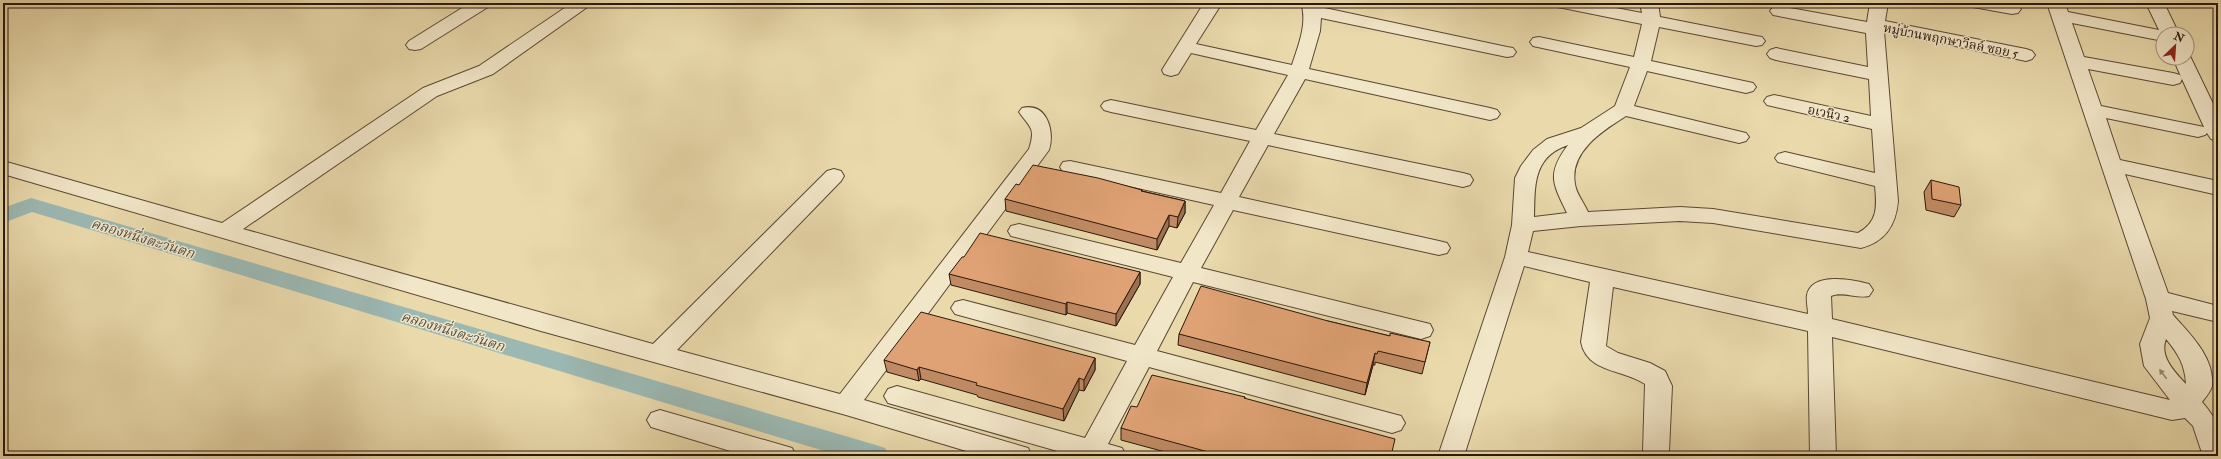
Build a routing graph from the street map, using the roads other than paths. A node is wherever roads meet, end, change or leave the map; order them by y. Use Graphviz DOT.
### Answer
graph roads {
  1 [pos="482,3"];
  2 [pos="584,3"];
  3 [pos="1213,3"];
  4 [pos="1563,3"];
  5 [pos="1879,3"];
  6 [pos="1979,3"];
  7 [pos="2155,3"];
  8 [pos="1311,7"];
  9 [pos="2012,9"];
  10 [pos="2059,9"];
  11 [pos="1779,10"];
  12 [pos="1650,12"];
  13 [pos="2161,26"];
  14 [pos="1875,27"];
  15 [pos="2155,33"];
  16 [pos="1756,41"];
  17 [pos="1539,42"];
  18 [pos="415,45"];
  19 [pos="1186,47"];
  20 [pos="1507,52"];
  21 [pos="1776,54"];
  22 [pos="2026,55"];
  23 [pos="2077,61"];
  24 [pos="1640,64"];
  25 [pos="2186,66"];
  26 [pos="1172,70"];
  27 [pos="1299,72"];
  28 [pos="1879,75"];
  29 [pos="2173,79"];
  30 [pos="1746,87"];
  31 [pos="1774,102"];
  32 [pos="1111,106"];
  33 [pos="1623,110"];
  34 [pos="2094,110"];
  35 [pos="1029,112"];
  36 [pos="1490,114"];
  37 [pos="1883,125"];
  38 [pos="2198,131"];
  39 [pos="1588,132"];
  40 [pos="2218,135"];
  41 [pos="1262,137"];
  42 [pos="1739,137"];
  43 [pos="1786,158"];
  44 [pos="2113,165"];
  45 [pos="3,167"];
  46 [pos="1070,167"];
  47 [pos="834,176"];
  48 [pos="1464,180"];
  49 [pos="1886,182"];
  50 [pos="2218,188"];
  51 [pos="1227,201"];
  52 [pos="1581,219"];
  53 [pos="1523,225"];
  54 [pos="225,231"];
  55 [pos="1019,231"];
  56 [pos="1439,248"];
  57 [pos="1516,257"];
  58 [pos="1186,272"];
  59 [pos="1603,275"];
  60 [pos="1861,290"];
  61 [pos="963,308"];
  62 [pos="2160,309"];
  63 [pos="2218,314"];
  64 [pos="1819,325"];
  65 [pos="1421,330"];
  66 [pos="658,354"];
  67 [pos="1143,355"];
  68 [pos="897,396"];
  69 [pos="2189,403"];
  70 [pos="846,405"];
  71 [pos="660,420"];
  72 [pos="1392,423"];
  73 [pos="1656,451"];
  74 [pos="1102,453"];
  75 [pos="783,456"];
  76 [pos="1019,456"];
  77 [pos="1451,456"];
  78 [pos="1823,456"];
  79 [pos="2216,456"];
  1 -- 18 [label="street"];
  2 -- 54 [label="street"];
  3 -- 19 [label="street"];
  4 -- 12 [label="street"];
  5 -- 14 [label="street"];
  6 -- 9 [label="street"];
  7 -- 13 [label="street"];
  8 -- 20 [label="street"];
  8 -- 27 [label="street"];
  10 -- 15 [label="street"];
  10 -- 23 [label="street"];
  11 -- 14 [label="street, หมู่บ้านพฤกษาวิลล์ ซอย 5"];
  12 -- 16 [label="street"];
  12 -- 24 [label="street"];
  14 -- 22 [label="street, หมู่บ้านพฤกษาวิลล์ ซอย 5"];
  14 -- 28 [label="street"];
  17 -- 24 [label="street"];
  19 -- 26 [label="street"];
  19 -- 27 [label="street"];
  21 -- 28 [label="street"];
  23 -- 29 [label="street"];
  23 -- 34 [label="street"];
  24 -- 30 [label="street"];
  24 -- 33 [label="street"];
  25 -- 40 [label="street"];
  27 -- 36 [label="street"];
  27 -- 41 [label="street"];
  28 -- 37 [label="street"];
  31 -- 37 [label="street, อเวนิว 2"];
  32 -- 41 [label="street"];
  33 -- 39 [label="street"];
  33 -- 42 [label="street"];
  34 -- 38 [label="street"];
  34 -- 44 [label="street"];
  35 -- 70 [label="street"];
  37 -- 49 [label="street"];
  39 -- 52 [label="street"];
  39 -- 53 [label="street"];
  41 -- 48 [label="street"];
  41 -- 51 [label="street"];
  43 -- 49 [label="street"];
  44 -- 50 [label="street"];
  44 -- 62 [label="street"];
  45 -- 54 [label="street"];
  46 -- 51 [label="street"];
  47 -- 66 [label="street"];
  49 -- 52 [label="street"];
  51 -- 56 [label="street"];
  51 -- 58 [label="street"];
  52 -- 53 [label="street"];
  53 -- 57 [label="street"];
  54 -- 66 [label="street"];
  55 -- 58 [label="street"];
  57 -- 59 [label="street"];
  57 -- 77 [label="street"];
  58 -- 65 [label="street"];
  58 -- 67 [label="street"];
  59 -- 64 [label="street"];
  59 -- 73 [label="street"];
  60 -- 64 [label="street"];
  61 -- 67 [label="street"];
  62 -- 63 [label="street"];
  69 -- 62 [label="street, one-way"];
  62 -- 69 [label="street"];
  64 -- 69 [label="street"];
  64 -- 78 [label="street"];
  66 -- 70 [label="street"];
  67 -- 72 [label="street"];
  67 -- 74 [label="street"];
  68 -- 74 [label="street"];
  69 -- 79 [label="street"];
  70 -- 76 [label="street"];
  71 -- 75 [label="street"];
}
